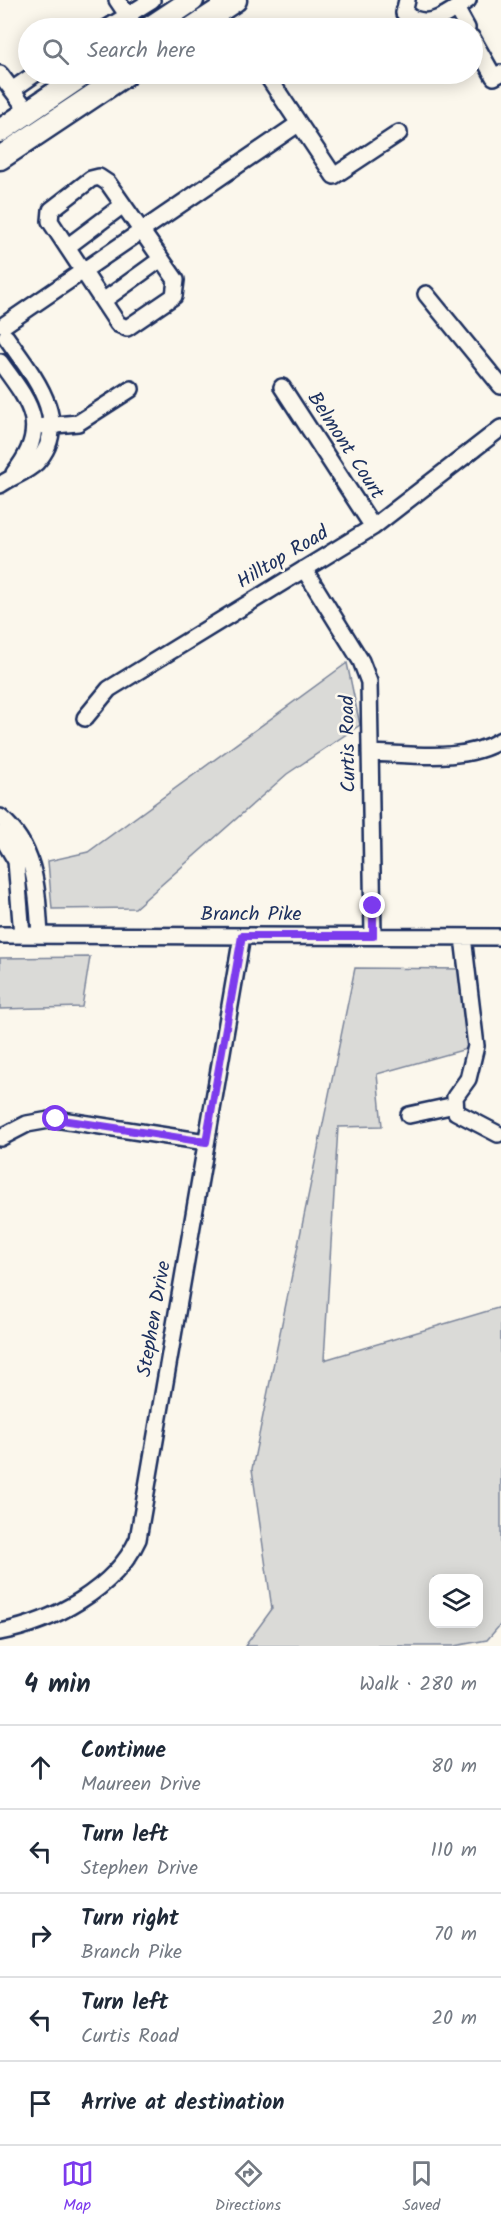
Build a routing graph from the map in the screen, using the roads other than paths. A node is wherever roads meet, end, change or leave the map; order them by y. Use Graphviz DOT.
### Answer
graph roads {
  1 [pos="117,0"];
  2 [pos="192,0"];
  3 [pos="236,0"];
  4 [pos="407,0"];
  5 [pos="146,1"];
  6 [pos="462,4"];
  7 [pos="129,18"];
  8 [pos="135,18"];
  9 [pos="165,18"];
  10 [pos="208,18"];
  11 [pos="410,18"];
  12 [pos="437,18"];
  13 [pos="483,54"];
  14 [pos="0,74"];
  15 [pos="498,75"];
  16 [pos="21,84"];
  17 [pos="69,84"];
  18 [pos="111,84"];
  19 [pos="272,84"];
  20 [pos="12,90"];
  21 [pos="28,111"];
  22 [pos="298,124"];
  23 [pos="0,131"];
  24 [pos="399,133"];
  25 [pos="0,158"];
  26 [pos="123,205"];
  27 [pos="141,232"];
  28 [pos="67,246"];
  29 [pos="161,259"];
  30 [pos="84,271"];
  31 [pos="426,294"];
  32 [pos="103,301"];
  33 [pos="3,333"];
  34 [pos="0,362"];
  35 [pos="501,386"];
  36 [pos="282,387"];
  37 [pos="131,389"];
  38 [pos="35,426"];
  39 [pos="52,426"];
  40 [pos="501,428"];
  41 [pos="5,481"];
  42 [pos="373,527"];
  43 [pos="304,569"];
  44 [pos="85,718"];
  45 [pos="501,740"];
  46 [pos="370,753"];
  47 [pos="0,817"];
  48 [pos="0,834"];
  49 [pos="0,935"];
  50 [pos="22,935"];
  51 [pos="40,935"];
  52 [pos="242,936"];
  53 [pos="373,936"];
  54 [pos="463,937"];
  55 [pos="501,937"];
  56 [pos="455,1106"];
  57 [pos="409,1115"];
  58 [pos="498,1134"];
  59 [pos="0,1138"];
  60 [pos="206,1142"];
  61 [pos="0,1632"];
  1 -- 7 [label="street"];
  2 -- 9 [label="highway"];
  3 -- 10 [label="highway"];
  4 -- 11 [label="street"];
  5 -- 8 [label="street"];
  6 -- 12 [label="street"];
  13 -- 15 [label="street"];
  14 -- 20 [label="street"];
  16 -- 20 [label="street"];
  17 -- 21 [label="highway"];
  18 -- 25 [label="highway"];
  19 -- 22 [label="street"];
  20 -- 21 [label="street"];
  21 -- 23 [label="highway"];
  22 -- 24 [label="street"];
  22 -- 27 [label="street"];
  26 -- 27 [label="street"];
  26 -- 28 [label="street"];
  26 -- 28 [label="street"];
  27 -- 29 [label="street"];
  27 -- 30 [label="street"];
  28 -- 30 [label="street"];
  29 -- 32 [label="street"];
  29 -- 32 [label="street"];
  30 -- 32 [label="street"];
  30 -- 33 [label="street"];
  31 -- 35 [label="street"];
  33 -- 39 [label="street"];
  34 -- 38 [label="street"];
  36 -- 42 [label="street, Belmont Court"];
  37 -- 39 [label="street"];
  38 -- 39 [label="street"];
  38 -- 41 [label="street"];
  39 -- 41 [label="street"];
  40 -- 42 [label="street, Hilltop Road"];
  42 -- 43 [label="street, Hilltop Road"];
  43 -- 44 [label="street, Hilltop Road"];
  43 -- 46 [label="street, Curtis Road"];
  45 -- 46 [label="street"];
  46 -- 53 [label="street, Curtis Road"];
  47 -- 51 [label="street"];
  48 -- 50 [label="street"];
  49 -- 50 [label="street, Branch Pike"];
  50 -- 51 [label="street, Branch Pike"];
  51 -- 52 [label="street, Branch Pike"];
  52 -- 53 [label="street, Branch Pike"];
  52 -- 60 [label="street, Stephen Drive"];
  53 -- 54 [label="street, Branch Pike"];
  54 -- 55 [label="street, Branch Pike"];
  54 -- 56 [label="street"];
  56 -- 57 [label="street"];
  56 -- 58 [label="street"];
  59 -- 60 [label="street"];
  60 -- 61 [label="street, Stephen Drive"];
}
